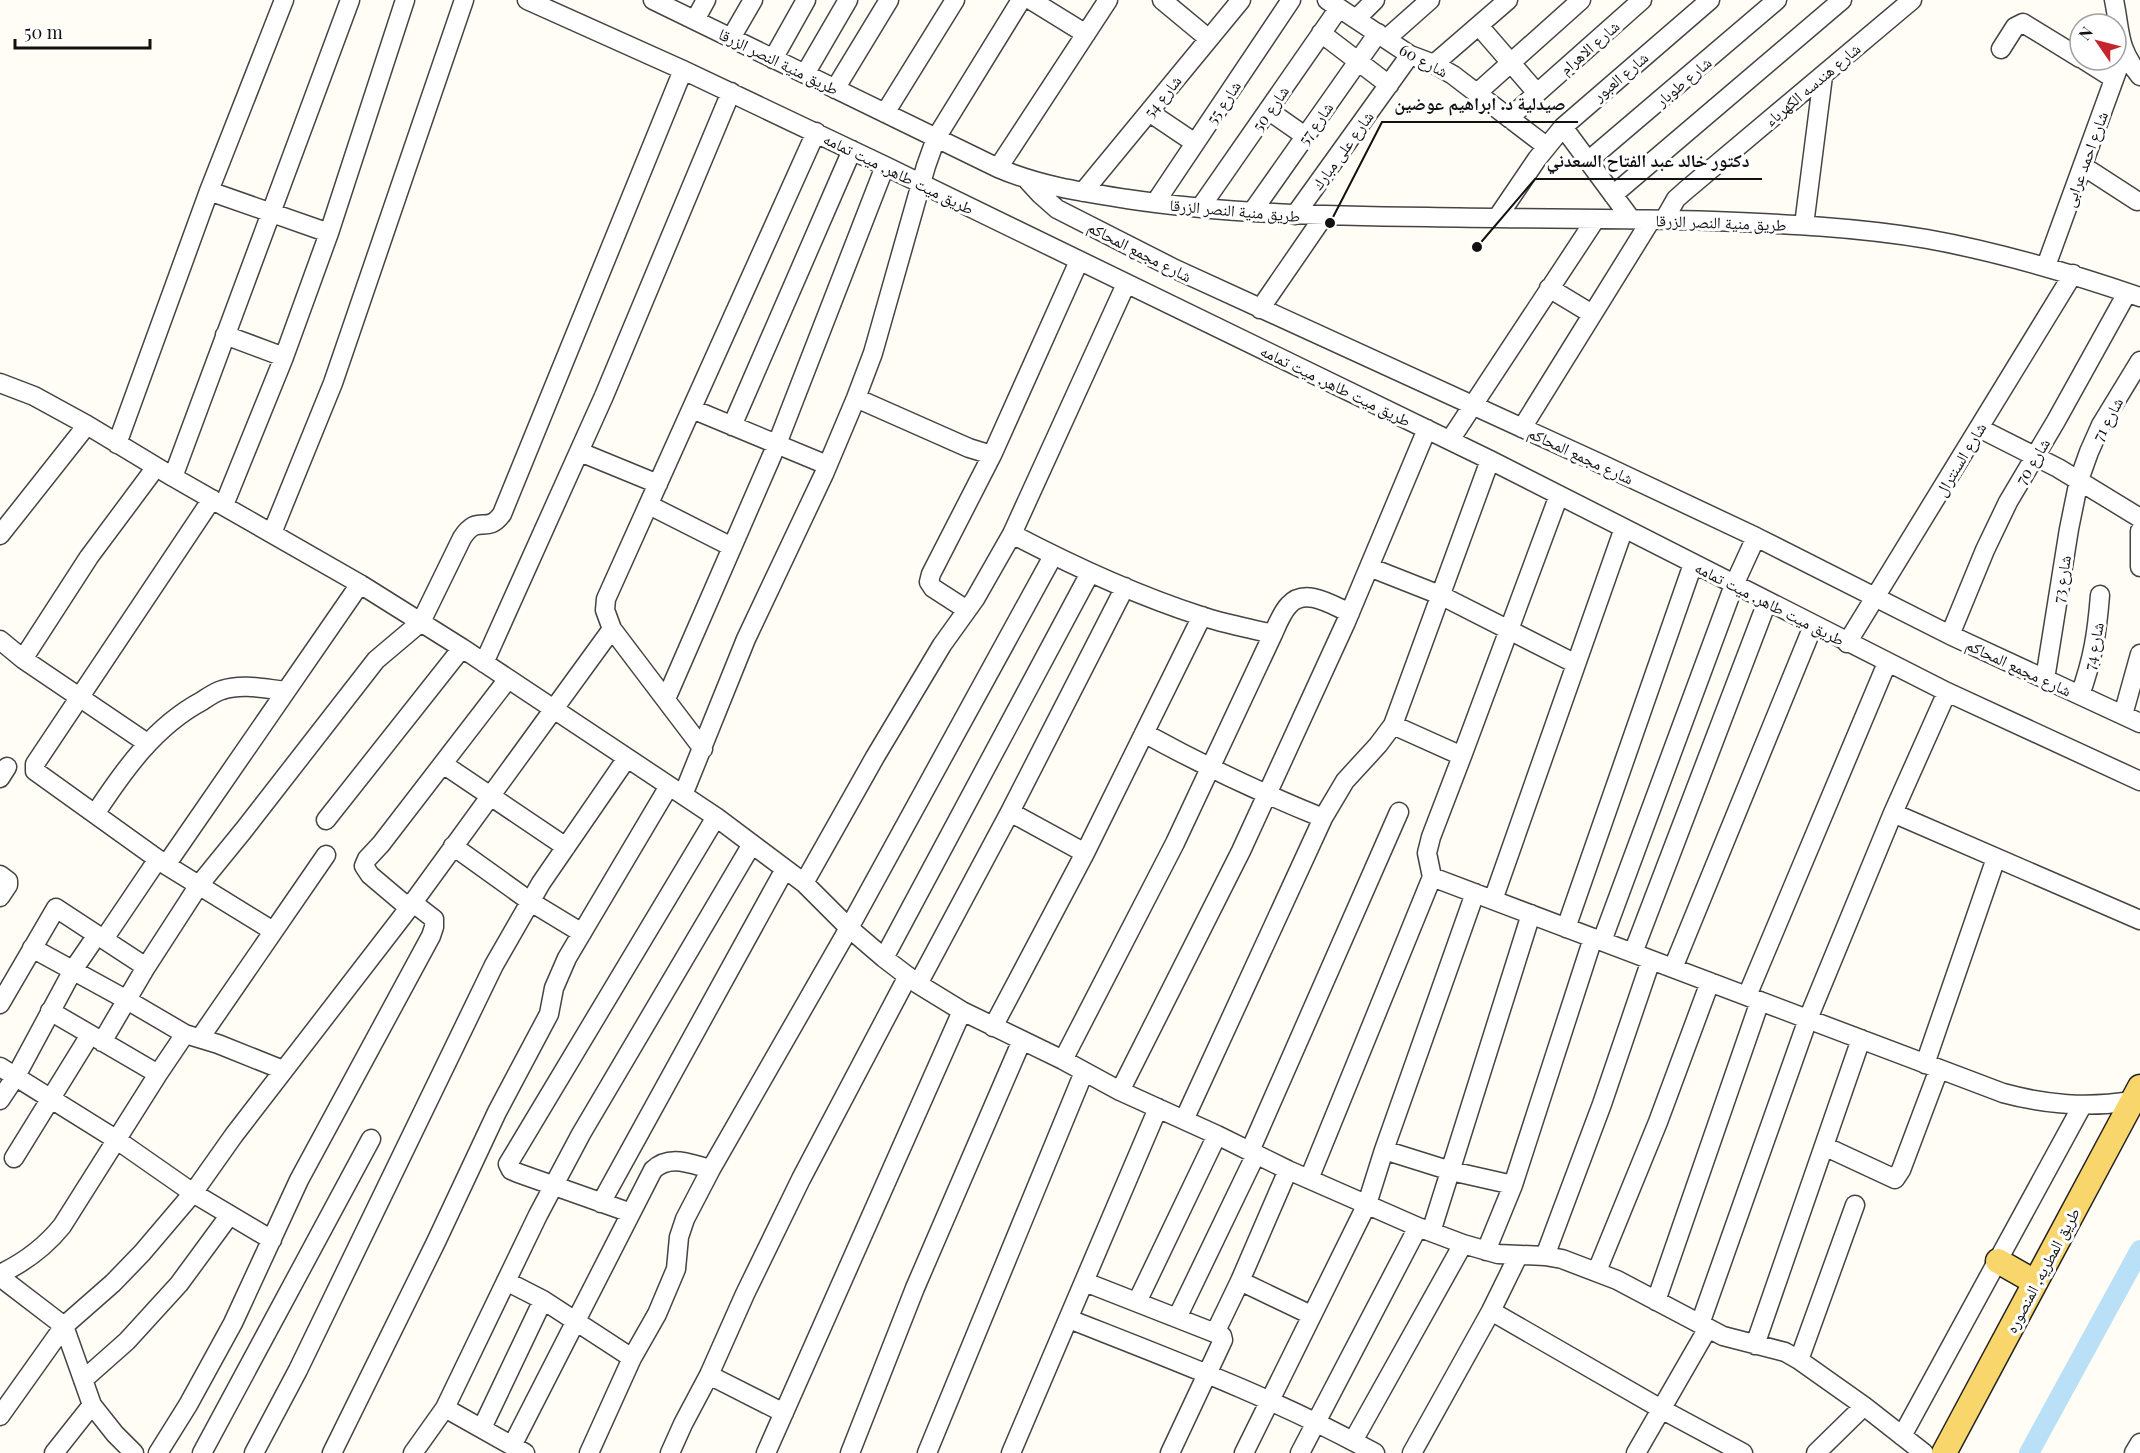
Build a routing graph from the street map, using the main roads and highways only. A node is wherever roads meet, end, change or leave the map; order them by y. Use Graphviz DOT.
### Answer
graph roads {
  1 [pos="2136,1094"];
  2 [pos="1998,1261"];
  3 [pos="2035,1282"];
  4 [pos="1944,1453"];
  1 -- 3 [label="main road, طريق المطريه, المنصوره"];
  2 -- 3 [label="main road"];
  3 -- 4 [label="main road, طريق المطريه, المنصوره"];
}
